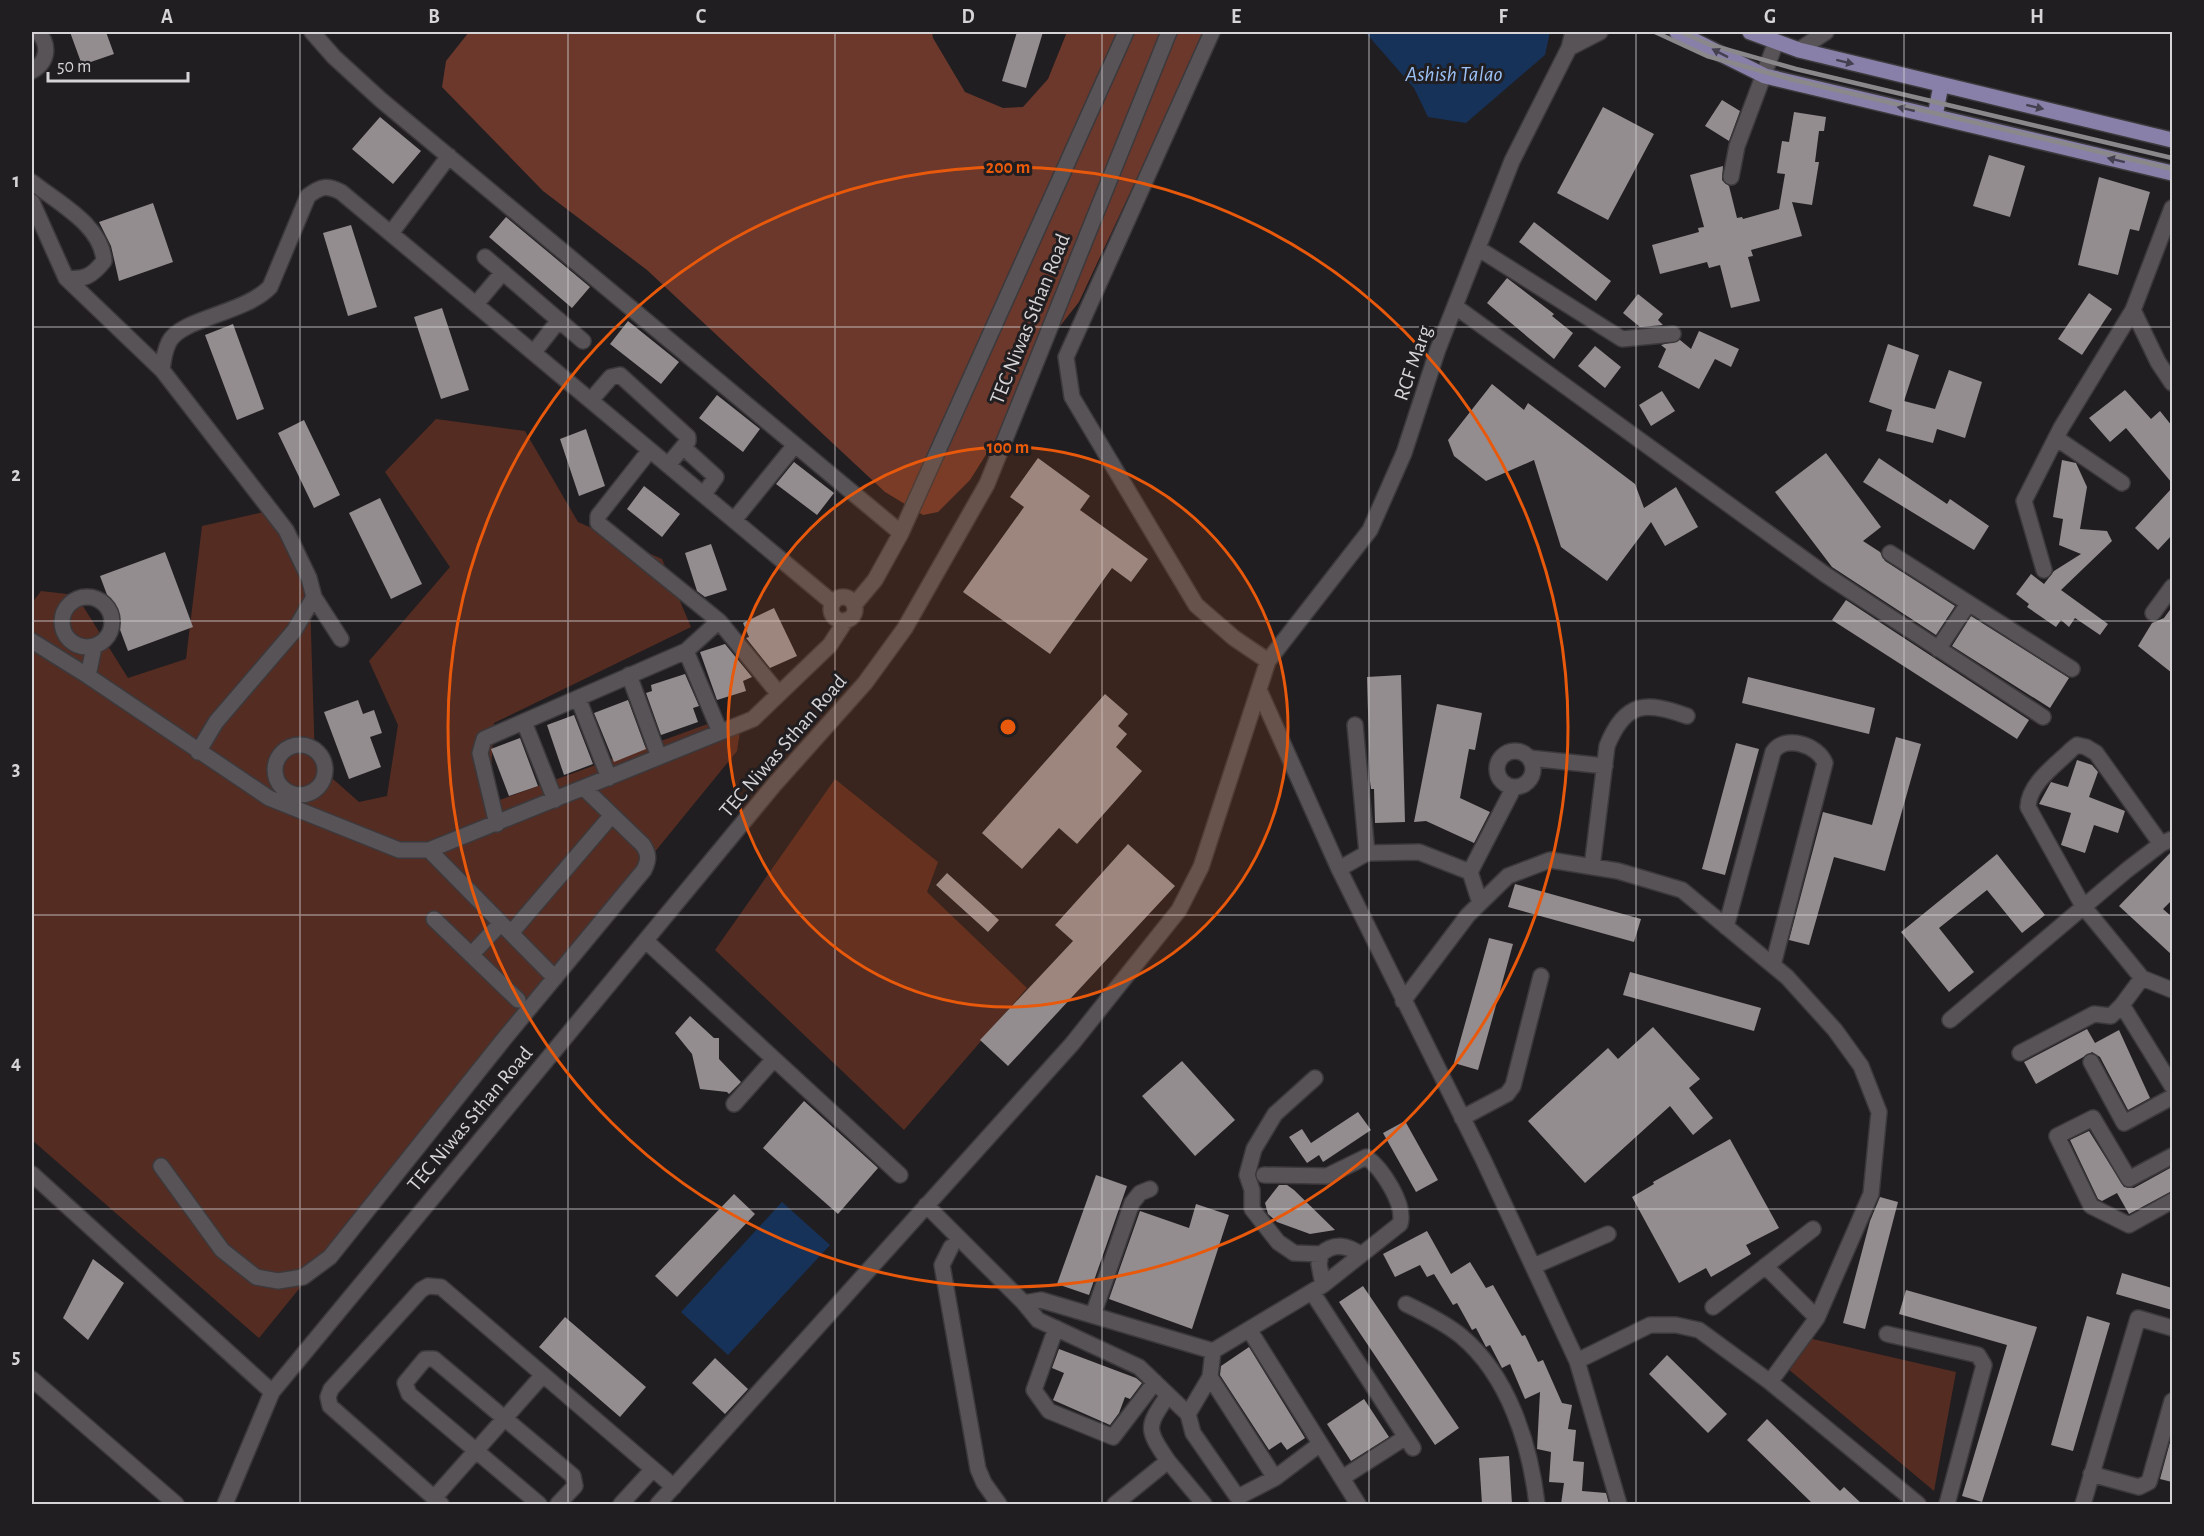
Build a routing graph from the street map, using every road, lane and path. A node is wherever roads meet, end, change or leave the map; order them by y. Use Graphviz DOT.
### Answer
graph roads {
  1 [pos="38,32"];
  2 [pos="312,32"];
  3 [pos="1126,32"];
  4 [pos="1169,32"];
  5 [pos="1212,32"];
  6 [pos="1573,32"];
  7 [pos="1600,32"];
  8 [pos="1677,32"];
  9 [pos="1750,32"];
  10 [pos="1826,32"];
  11 [pos="1776,42"];
  12 [pos="1569,48"];
  13 [pos="1799,50"];
  14 [pos="32,71"];
  15 [pos="1765,76"];
  16 [pos="1941,85"];
  17 [pos="1935,116"];
  18 [pos="2172,140"];
  19 [pos="449,156"];
  20 [pos="2172,173"];
  21 [pos="1731,177"];
  22 [pos="32,182"];
  23 [pos="32,202"];
  24 [pos="2172,208"];
  25 [pos="391,233"];
  26 [pos="1479,249"];
  27 [pos="485,257"];
  28 [pos="503,272"];
  29 [pos="66,278"];
  30 [pos="476,304"];
  31 [pos="1456,307"];
  32 [pos="2133,310"];
  33 [pos="559,320"];
  34 [pos="1674,334"];
  35 [pos="583,341"];
  36 [pos="534,352"];
  37 [pos="162,370"];
  38 [pos="2172,383"];
  39 [pos="591,400"];
  40 [pos="2056,438"];
  41 [pos="795,444"];
  42 [pos="683,447"];
  43 [pos="650,450"];
  44 [pos="668,465"];
  45 [pos="2122,483"];
  46 [pos="704,494"];
  47 [pos="734,519"];
  48 [pos="901,532"];
  49 [pos="1890,553"];
  50 [pos="2044,570"];
  51 [pos="2172,590"];
  52 [pos="314,597"];
  53 [pos="833,603"];
  54 [pos="1968,604"];
  55 [pos="854,605"];
  56 [pos="2153,613"];
  57 [pos="846,620"];
  58 [pos="61,621"];
  59 [pos="719,621"];
  60 [pos="341,639"];
  61 [pos="37,645"];
  62 [pos="94,647"];
  63 [pos="1938,649"];
  64 [pos="686,651"];
  65 [pos="1268,661"];
  66 [pos="2072,669"];
  67 [pos="629,675"];
  68 [pos="88,676"];
  69 [pos="1259,690"];
  70 [pos="779,694"];
  71 [pos="578,698"];
  72 [pos="1687,716"];
  73 [pos="2043,717"];
  74 [pos="524,722"];
  75 [pos="1355,725"];
  76 [pos="720,732"];
  77 [pos="198,752"];
  78 [pos="659,757"];
  79 [pos="1530,758"];
  80 [pos="1605,766"];
  81 [pos="609,778"];
  82 [pos="1514,787"];
  83 [pos="584,788"];
  84 [pos="555,800"];
  85 [pos="612,815"];
  86 [pos="498,824"];
  87 [pos="2167,841"];
  88 [pos="429,850"];
  89 [pos="1367,853"];
  90 [pos="1592,867"];
  91 [pos="1339,869"];
  92 [pos="1470,872"];
  93 [pos="1480,903"];
  94 [pos="2083,906"];
  95 [pos="434,919"];
  96 [pos="1726,927"];
  97 [pos="506,928"];
  98 [pos="646,941"];
  99 [pos="471,955"];
  100 [pos="1773,965"];
  101 [pos="1541,976"];
  102 [pos="555,978"];
  103 [pos="2142,978"];
  104 [pos="2172,989"];
  105 [pos="518,1000"];
  106 [pos="1403,1001"];
  107 [pos="2122,1005"];
  108 [pos="1950,1020"];
  109 [pos="2020,1053"];
  110 [pos="774,1059"];
  111 [pos="2091,1062"];
  112 [pos="1315,1078"];
  113 [pos="2172,1086"];
  114 [pos="2172,1097"];
  115 [pos="734,1104"];
  116 [pos="1462,1118"];
  117 [pos="2172,1156"];
  118 [pos="1252,1159"];
  119 [pos="161,1166"];
  120 [pos="32,1174"];
  121 [pos="1264,1174"];
  122 [pos="900,1175"];
  123 [pos="1150,1189"];
  124 [pos="1252,1190"];
  125 [pos="2172,1201"];
  126 [pos="926,1205"];
  127 [pos="1813,1229"];
  128 [pos="1608,1234"];
  129 [pos="951,1247"];
  130 [pos="1321,1254"];
  131 [pos="1361,1255"];
  132 [pos="1534,1266"];
  133 [pos="1765,1266"];
  134 [pos="1318,1288"];
  135 [pos="1024,1302"];
  136 [pos="1406,1304"];
  137 [pos="1713,1307"];
  138 [pos="1093,1315"];
  139 [pos="1817,1318"];
  140 [pos="1056,1328"];
  141 [pos="2172,1328"];
  142 [pos="1250,1331"];
  143 [pos="1887,1334"];
  144 [pos="1213,1351"];
  145 [pos="1576,1361"];
  146 [pos="543,1375"];
  147 [pos="1210,1377"];
  148 [pos="32,1379"];
  149 [pos="1155,1382"];
  150 [pos="1770,1382"];
  151 [pos="272,1392"];
  152 [pos="1168,1395"];
  153 [pos="2172,1401"];
  154 [pos="1188,1414"];
  155 [pos="504,1420"];
  156 [pos="1320,1444"];
  157 [pos="476,1451"];
  158 [pos="1168,1461"];
  159 [pos="653,1468"];
  160 [pos="2091,1474"];
  161 [pos="1275,1478"];
  162 [pos="1342,1478"];
  163 [pos="674,1486"];
  164 [pos="438,1501"];
  165 [pos="176,1504"];
  166 [pos="225,1504"];
  167 [pos="539,1504"];
  168 [pos="558,1504"];
  169 [pos="621,1504"];
  170 [pos="658,1504"];
  171 [pos="999,1504"];
  172 [pos="1115,1504"];
  173 [pos="1204,1504"];
  174 [pos="1358,1504"];
  175 [pos="1537,1504"];
  176 [pos="1619,1504"];
  177 [pos="1918,1504"];
  178 [pos="1947,1504"];
  179 [pos="2083,1504"];
  1 -- 14 [label="street"];
  2 -- 19 [label="street"];
  3 -- 48 [label="street"];
  4 -- 98 [label="street, TEC Niwas Sthan Road"];
  5 -- 65 [label="street"];
  6 -- 12 [label="street, RCF Marg"];
  7 -- 12 [label="street"];
  15 -- 8 [label="main road, one-way"];
  9 -- 11 [label="main road"];
  10 -- 13 [label="street"];
  11 -- 13 [label="main road"];
  11 -- 15 [label="street"];
  12 -- 26 [label="street, RCF Marg"];
  13 -- 16 [label="main road, one-way"];
  17 -- 15 [label="main road, one-way"];
  15 -- 21 [label="street"];
  16 -- 17 [label="main road"];
  16 -- 18 [label="main road, one-way"];
  20 -- 17 [label="main road, one-way"];
  19 -- 25 [label="street"];
  19 -- 41 [label="street"];
  22 -- 29 [label="street"];
  23 -- 29 [label="street"];
  24 -- 32 [label="street"];
  25 -- 30 [label="street"];
  25 -- 37 [label="street"];
  26 -- 31 [label="street, RCF Marg"];
  26 -- 34 [label="street"];
  27 -- 28 [label="street"];
  28 -- 30 [label="street"];
  28 -- 33 [label="street"];
  29 -- 37 [label="street"];
  30 -- 36 [label="street"];
  31 -- 63 [label="street"];
  31 -- 65 [label="street, RCF Marg"];
  32 -- 38 [label="street"];
  32 -- 40 [label="street"];
  33 -- 35 [label="street"];
  33 -- 36 [label="street"];
  36 -- 39 [label="street"];
  37 -- 52 [label="street"];
  39 -- 42 [label="street"];
  39 -- 43 [label="street"];
  40 -- 45 [label="street"];
  40 -- 50 [label="street"];
  41 -- 47 [label="street"];
  41 -- 48 [label="street"];
  42 -- 44 [label="street"];
  42 -- 46 [label="street"];
  43 -- 44 [label="street"];
  43 -- 59 [label="street"];
  44 -- 46 [label="street"];
  46 -- 47 [label="street"];
  47 -- 53 [label="street"];
  48 -- 55 [label="street"];
  49 -- 54 [label="street"];
  51 -- 56 [label="street"];
  52 -- 60 [label="street"];
  52 -- 77 [label="street"];
  53 -- 55 [label="street"];
  53 -- 57 [label="street"];
  54 -- 63 [label="street"];
  54 -- 66 [label="street"];
  55 -- 57 [label="street"];
  57 -- 70 [label="street"];
  58 -- 61 [label="street"];
  58 -- 62 [label="street"];
  58 -- 62 [label="street"];
  59 -- 64 [label="street"];
  59 -- 70 [label="street"];
  61 -- 68 [label="street"];
  62 -- 68 [label="street"];
  63 -- 73 [label="street"];
  64 -- 67 [label="street"];
  64 -- 76 [label="street"];
  65 -- 69 [label="street, RCF Marg"];
  67 -- 71 [label="street"];
  67 -- 78 [label="street"];
  68 -- 77 [label="street"];
  69 -- 91 [label="street"];
  69 -- 126 [label="street, RCF Marg"];
  70 -- 76 [label="street"];
  71 -- 74 [label="street"];
  71 -- 81 [label="street"];
  72 -- 80 [label="street"];
  74 -- 84 [label="street"];
  74 -- 86 [label="street"];
  75 -- 89 [label="street"];
  76 -- 78 [label="street"];
  77 -- 88 [label="street"];
  78 -- 81 [label="street"];
  79 -- 80 [label="street"];
  79 -- 82 [label="street"];
  79 -- 82 [label="street"];
  80 -- 90 [label="street"];
  81 -- 83 [label="street"];
  82 -- 92 [label="street"];
  83 -- 84 [label="street"];
  83 -- 85 [label="street"];
  84 -- 86 [label="street"];
  85 -- 97 [label="street"];
  85 -- 102 [label="street"];
  86 -- 88 [label="street"];
  87 -- 94 [label="street"];
  87 -- 94 [label="street"];
  88 -- 97 [label="street"];
  89 -- 91 [label="street"];
  89 -- 92 [label="street"];
  90 -- 93 [label="street"];
  90 -- 96 [label="street"];
  91 -- 106 [label="street"];
  92 -- 93 [label="street"];
  93 -- 106 [label="street"];
  94 -- 103 [label="street"];
  94 -- 108 [label="street"];
  95 -- 99 [label="street"];
  96 -- 100 [label="street"];
  96 -- 100 [label="street"];
  97 -- 99 [label="street"];
  97 -- 102 [label="street"];
  98 -- 110 [label="street"];
  98 -- 151 [label="street, TEC Niwas Sthan Road"];
  99 -- 105 [label="street"];
  100 -- 139 [label="street"];
  101 -- 116 [label="street"];
  102 -- 119 [label="street"];
  103 -- 104 [label="street"];
  103 -- 107 [label="street"];
  106 -- 116 [label="street"];
  107 -- 109 [label="street"];
  107 -- 113 [label="street"];
  110 -- 115 [label="street"];
  110 -- 122 [label="street"];
  111 -- 114 [label="street"];
  112 -- 118 [label="street"];
  116 -- 132 [label="street"];
  117 -- 125 [label="street"];
  118 -- 121 [label="street"];
  118 -- 124 [label="street"];
  120 -- 151 [label="street"];
  121 -- 124 [label="street"];
  121 -- 131 [label="street"];
  123 -- 138 [label="street"];
  124 -- 130 [label="street"];
  126 -- 135 [label="street"];
  126 -- 163 [label="street, RCF Marg"];
  127 -- 133 [label="street"];
  128 -- 132 [label="street"];
  129 -- 171 [label="street"];
  130 -- 131 [label="street"];
  130 -- 134 [label="street"];
  131 -- 134 [label="street"];
  132 -- 145 [label="street"];
  133 -- 137 [label="street"];
  133 -- 139 [label="street"];
  134 -- 142 [label="street"];
  134 -- 162 [label="street"];
  135 -- 138 [label="street"];
  135 -- 140 [label="street"];
  136 -- 175 [label="street"];
  138 -- 144 [label="street"];
  139 -- 150 [label="street"];
  140 -- 149 [label="street"];
  140 -- 149 [label="street"];
  141 -- 160 [label="street"];
  142 -- 144 [label="street"];
  142 -- 156 [label="street"];
  143 -- 178 [label="street"];
  144 -- 147 [label="street"];
  145 -- 150 [label="street"];
  145 -- 176 [label="street"];
  146 -- 155 [label="street"];
  146 -- 159 [label="street"];
  146 -- 164 [label="street"];
  147 -- 154 [label="street"];
  147 -- 161 [label="street"];
  148 -- 165 [label="street"];
  149 -- 152 [label="street"];
  150 -- 177 [label="street"];
  151 -- 166 [label="street, TEC Niwas Sthan Road"];
  152 -- 154 [label="street"];
  152 -- 158 [label="street"];
  153 -- 160 [label="street"];
  154 -- 161 [label="street"];
  155 -- 157 [label="street"];
  155 -- 157 [label="street"];
  155 -- 168 [label="street"];
  156 -- 161 [label="street"];
  156 -- 162 [label="street"];
  157 -- 164 [label="street"];
  157 -- 167 [label="street"];
  158 -- 172 [label="street"];
  158 -- 173 [label="street"];
  159 -- 163 [label="street"];
  159 -- 169 [label="street"];
  160 -- 179 [label="street"];
  162 -- 174 [label="street"];
  163 -- 170 [label="street, RCF Marg"];
}
